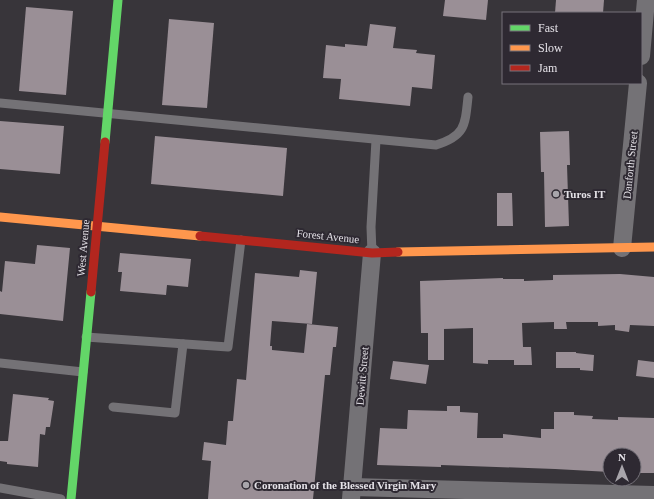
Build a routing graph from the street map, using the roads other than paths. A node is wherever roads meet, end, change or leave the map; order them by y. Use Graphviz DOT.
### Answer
graph roads {
  1 [pos="118,0"];
  2 [pos="646,0"];
  3 [pos="642,45"];
  4 [pos="638,84"];
  5 [pos="468,97"];
  6 [pos="0,103"];
  7 [pos="108,112"];
  8 [pos="376,140"];
  9 [pos="0,217"];
  10 [pos="97,226"];
  11 [pos="241,240"];
  12 [pos="654,247"];
  13 [pos="622,248"];
  14 [pos="372,253"];
  15 [pos="86,337"];
  16 [pos="183,344"];
  17 [pos="0,363"];
  18 [pos="83,372"];
  19 [pos="113,407"];
  20 [pos="0,488"];
  21 [pos="352,493"];
  22 [pos="654,495"];
  23 [pos="61,499"];
  24 [pos="71,499"];
  1 -- 7 [label="street, West Avenue"];
  2 -- 3 [label="street"];
  4 -- 13 [label="street, Danforth Street"];
  5 -- 8 [label="lane"];
  6 -- 7 [label="lane"];
  7 -- 8 [label="lane"];
  7 -- 10 [label="street, West Avenue"];
  8 -- 14 [label="lane"];
  9 -- 10 [label="street, Forest Avenue"];
  10 -- 11 [label="street, Forest Avenue"];
  10 -- 15 [label="street, West Avenue"];
  11 -- 14 [label="street, Forest Avenue"];
  11 -- 16 [label="lane"];
  12 -- 13 [label="street, Forest Avenue"];
  13 -- 14 [label="street, Forest Avenue"];
  14 -- 21 [label="street, Dewitt Street"];
  15 -- 16 [label="lane"];
  15 -- 18 [label="street, West Avenue"];
  16 -- 19 [label="lane"];
  17 -- 18 [label="lane"];
  18 -- 24 [label="street, West Avenue"];
  20 -- 23 [label="lane"];
  21 -- 22 [label="street"];
}
